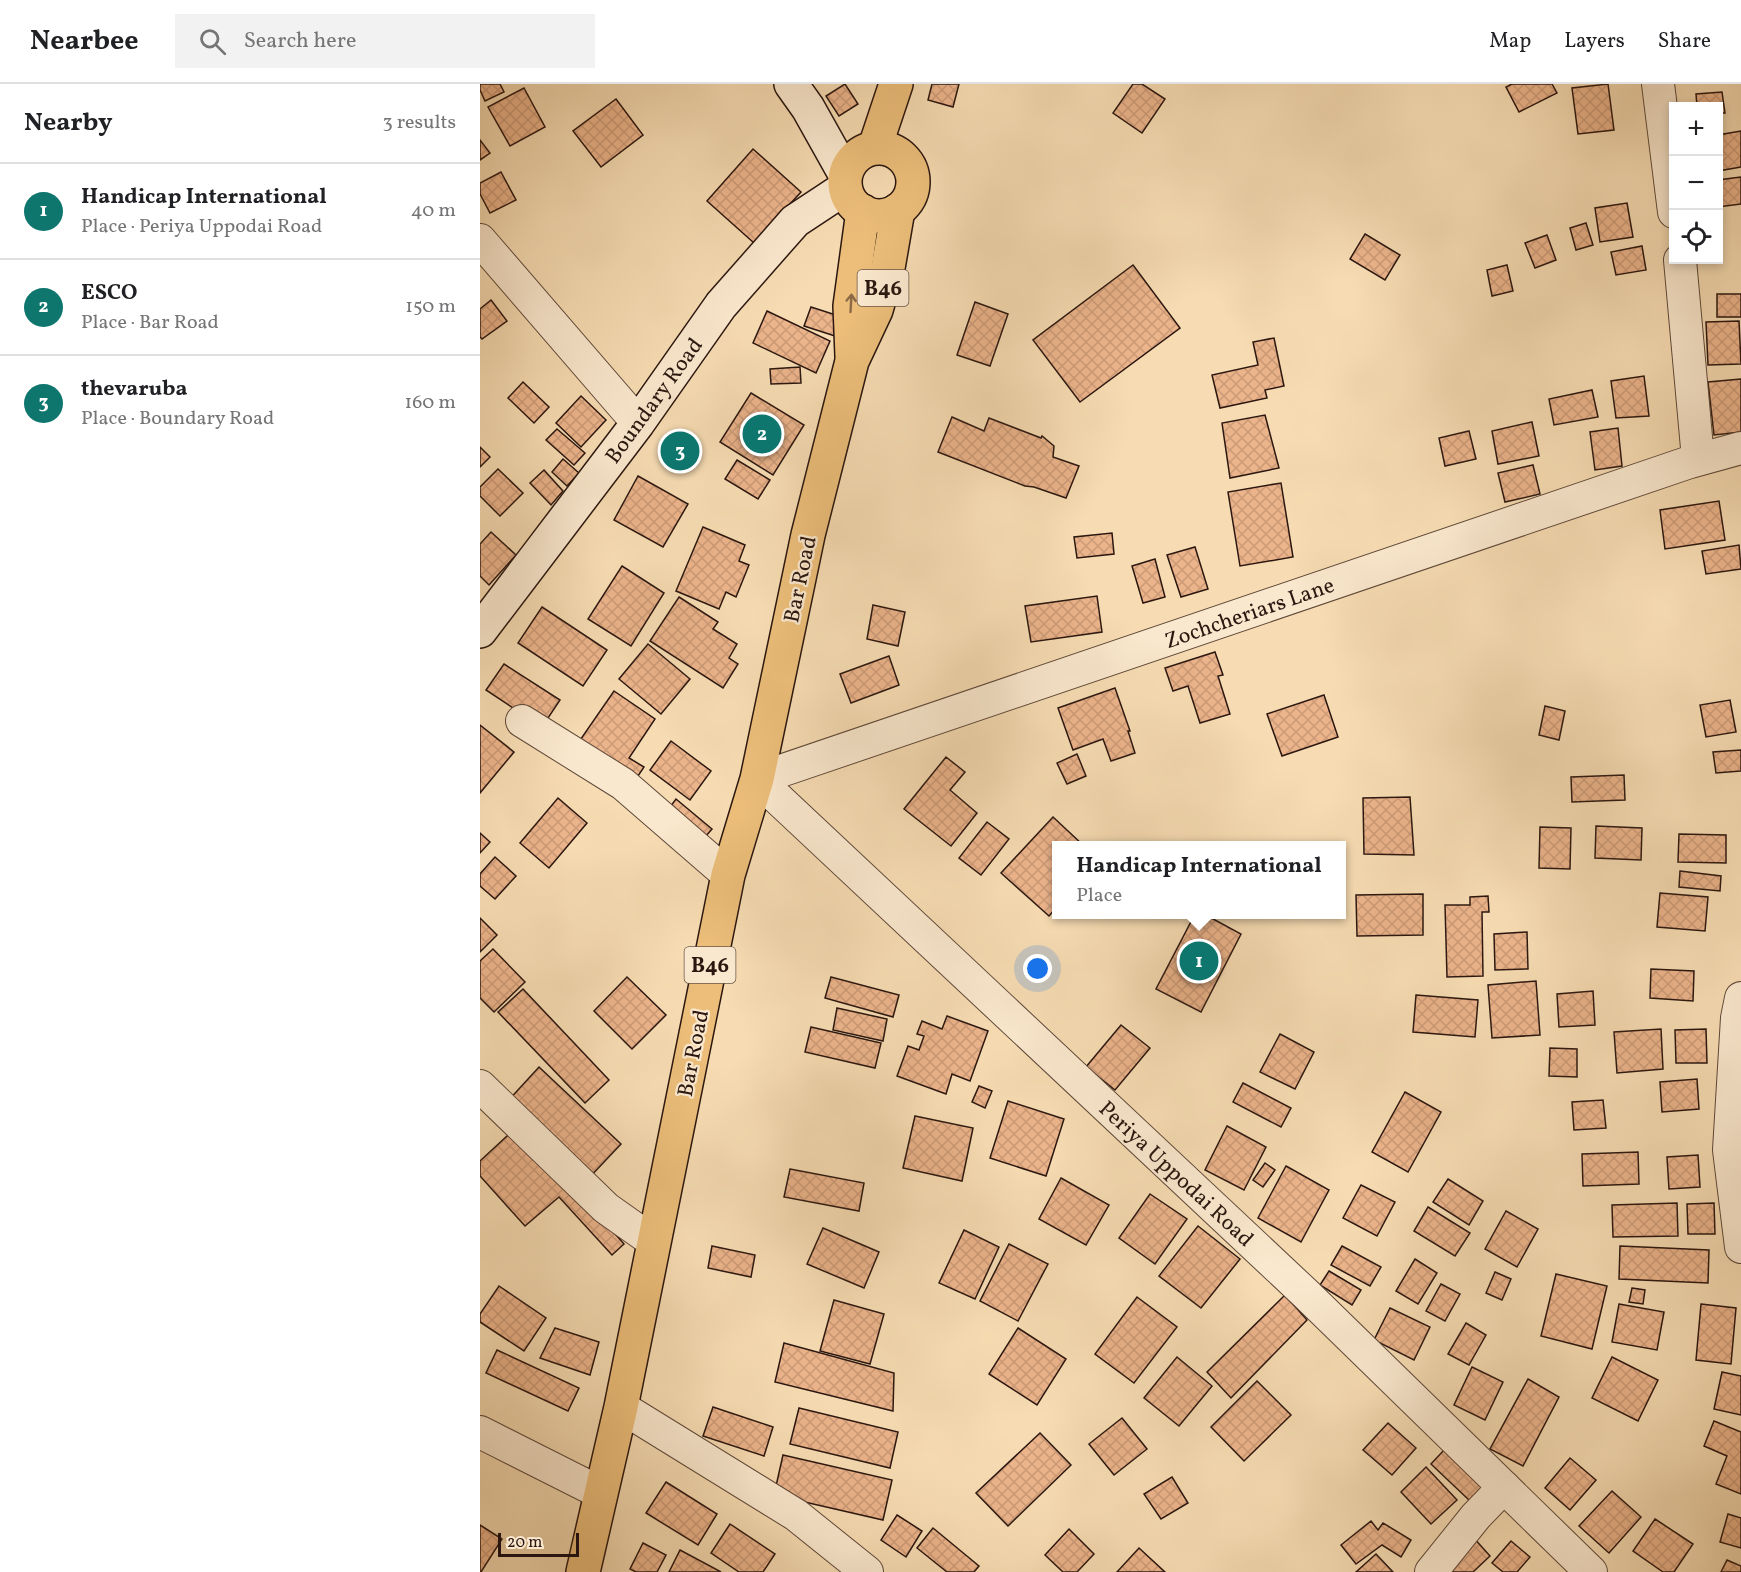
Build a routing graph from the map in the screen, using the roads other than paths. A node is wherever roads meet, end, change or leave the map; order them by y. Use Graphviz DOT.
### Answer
graph roads {
  1 [pos="1658,84"];
  2 [pos="895,88"];
  3 [pos="800,96"];
  4 [pos="865,172"];
  5 [pos="898,210"];
  6 [pos="1674,210"];
  7 [pos="480,240"];
  8 [pos="1680,264"];
  9 [pos="852,361"];
  10 [pos="638,423"];
  11 [pos="1741,448"];
  12 [pos="1698,459"];
  13 [pos="481,629"];
  14 [pos="522,721"];
  15 [pos="757,779"];
  16 [pos="728,875"];
  17 [pos="1740,1012"];
  18 [pos="480,1086"];
  19 [pos="654,1242"];
  20 [pos="1741,1247"];
  21 [pos="621,1407"];
  22 [pos="480,1432"];
  23 [pos="1504,1487"];
  24 [pos="601,1493"];
  25 [pos="583,1572"];
  26 [pos="867,1572"];
  27 [pos="1431,1572"];
  28 [pos="1591,1572"];
  1 -- 6 [label="street"];
  2 -- 4 [label="main road, Bar Road / B46"];
  3 -- 4 [label="main road"];
  4 -- 5 [label="main road"];
  4 -- 5 [label="main road"];
  9 -- 4 [label="main road, Bar Road / B46, one-way"];
  4 -- 10 [label="main road, Boundary Road"];
  5 -- 9 [label="main road, Bar Road / B46"];
  7 -- 10 [label="street"];
  8 -- 12 [label="street"];
  9 -- 15 [label="main road, Bar Road / B46"];
  10 -- 13 [label="main road, Boundary Road"];
  11 -- 12 [label="street, Zochcheriars Lane"];
  12 -- 15 [label="street, Zochcheriars Lane"];
  14 -- 16 [label="street"];
  15 -- 16 [label="main road, Bar Road / B46"];
  15 -- 23 [label="street, Periya Uppodai Road"];
  16 -- 19 [label="main road, Bar Road / B46"];
  17 -- 20 [label="street"];
  18 -- 19 [label="street"];
  19 -- 21 [label="main road, Bar Road / B46"];
  21 -- 24 [label="main road, Bar Road / B46"];
  21 -- 26 [label="street"];
  22 -- 24 [label="street"];
  23 -- 27 [label="street"];
  23 -- 28 [label="street, Periya Uppodai Road"];
  24 -- 25 [label="main road, Bar Road / B46"];
}
